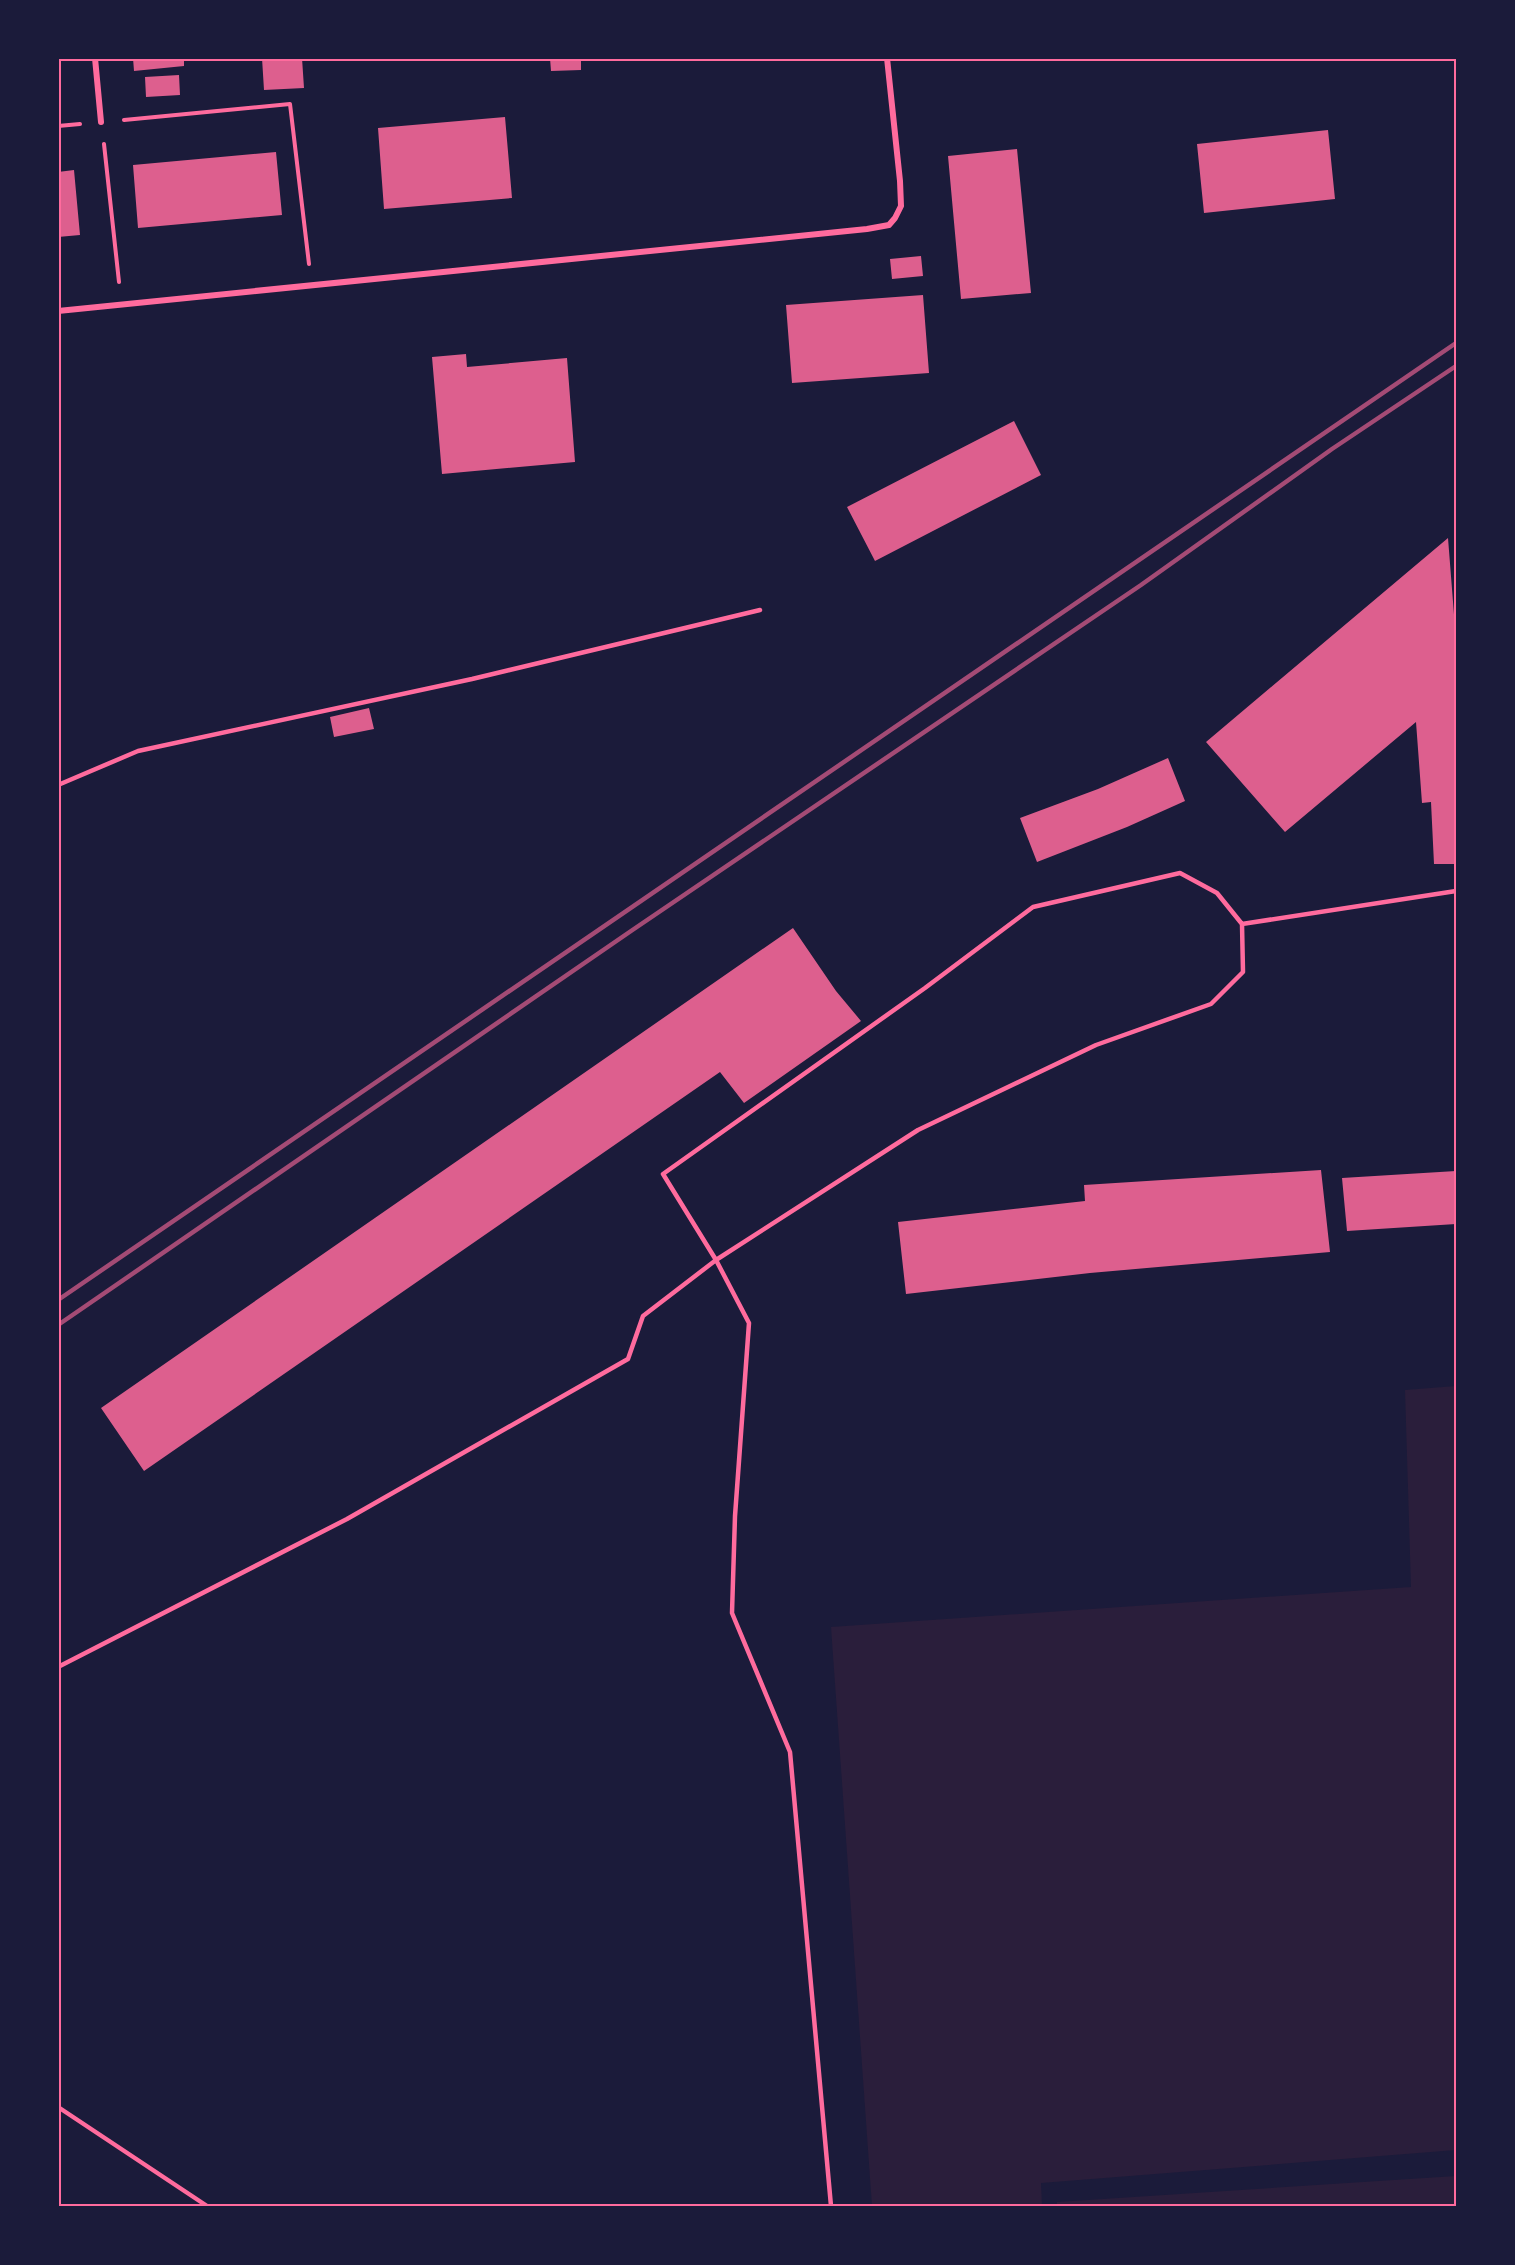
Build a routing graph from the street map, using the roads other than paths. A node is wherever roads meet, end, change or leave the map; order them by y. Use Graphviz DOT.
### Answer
graph roads {
  1 [pos="95,58"];
  2 [pos="887,58"];
  3 [pos="101,122"];
  4 [pos="58,311"];
  5 [pos="760,610"];
  6 [pos="58,785"];
  7 [pos="1456,891"];
  8 [pos="1242,924"];
  9 [pos="716,1260"];
  10 [pos="58,1667"];
  11 [pos="58,2108"];
  12 [pos="207,2206"];
  13 [pos="831,2206"];
  1 -- 3 [label="street"];
  2 -- 4 [label="street"];
  5 -- 6 [label="lane"];
  7 -- 8 [label="lane"];
  8 -- 9 [label="lane"];
  8 -- 9 [label="lane"];
  9 -- 10 [label="lane"];
  9 -- 13 [label="lane"];
  11 -- 12 [label="lane"];
}
